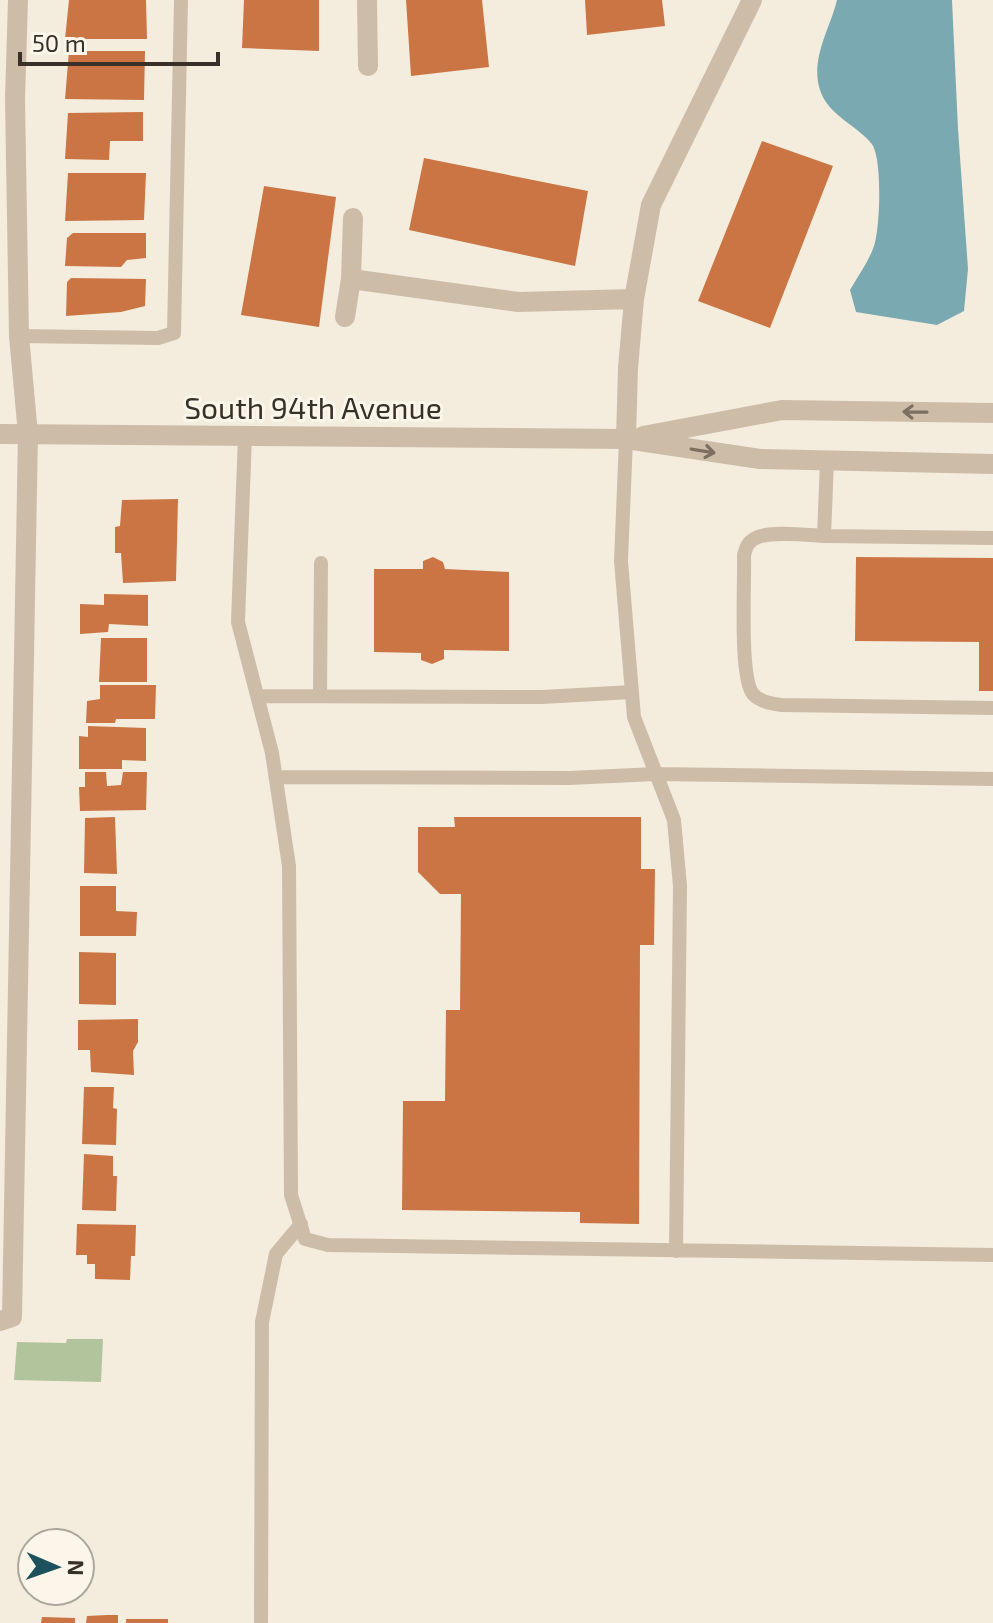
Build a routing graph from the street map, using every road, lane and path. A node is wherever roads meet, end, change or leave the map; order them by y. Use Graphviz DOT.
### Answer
graph roads {
  1 [pos="18,0"];
  2 [pos="181,0"];
  3 [pos="367,0"];
  4 [pos="752,0"];
  5 [pos="368,66"];
  6 [pos="8,99"];
  7 [pos="353,218"];
  8 [pos="351,279"];
  9 [pos="634,299"];
  10 [pos="345,317"];
  11 [pos="19,336"];
  12 [pos="993,413"];
  13 [pos="0,434"];
  14 [pos="28,434"];
  15 [pos="245,436"];
  16 [pos="626,439"];
  17 [pos="827,461"];
  18 [pos="993,464"];
  19 [pos="824,536"];
  20 [pos="993,538"];
  21 [pos="321,563"];
  22 [pos="632,692"];
  23 [pos="258,696"];
  24 [pos="320,696"];
  25 [pos="993,708"];
  26 [pos="656,774"];
  27 [pos="276,777"];
  28 [pos="993,779"];
  29 [pos="0,875"];
  30 [pos="21,875"];
  31 [pos="301,1224"];
  32 [pos="676,1251"];
  33 [pos="993,1255"];
  34 [pos="0,1321"];
  35 [pos="261,1623"];
  1 -- 6 [label="street"];
  2 -- 11 [label="lane"];
  3 -- 5 [label="street"];
  4 -- 9 [label="street"];
  6 -- 11 [label="street"];
  7 -- 8 [label="street"];
  8 -- 9 [label="street"];
  8 -- 10 [label="street"];
  9 -- 16 [label="street"];
  11 -- 14 [label="street"];
  12 -- 16 [label="street, South 94th Avenue, one-way"];
  13 -- 14 [label="street, South 94th Avenue"];
  14 -- 15 [label="street, South 94th Avenue"];
  14 -- 30 [label="street"];
  15 -- 16 [label="street, South 94th Avenue"];
  15 -- 23 [label="lane"];
  16 -- 17 [label="street, South 94th Avenue, one-way"];
  16 -- 22 [label="lane"];
  17 -- 18 [label="street, South 94th Avenue"];
  17 -- 19 [label="lane"];
  19 -- 20 [label="lane"];
  19 -- 25 [label="lane"];
  21 -- 24 [label="lane"];
  22 -- 24 [label="lane"];
  22 -- 26 [label="lane"];
  23 -- 24 [label="lane"];
  23 -- 27 [label="lane"];
  26 -- 27 [label="lane"];
  26 -- 28 [label="lane"];
  26 -- 32 [label="lane"];
  27 -- 31 [label="lane"];
  29 -- 30 [label="street"];
  30 -- 34 [label="street"];
  31 -- 32 [label="lane"];
  31 -- 35 [label="lane"];
  32 -- 33 [label="lane"];
}
